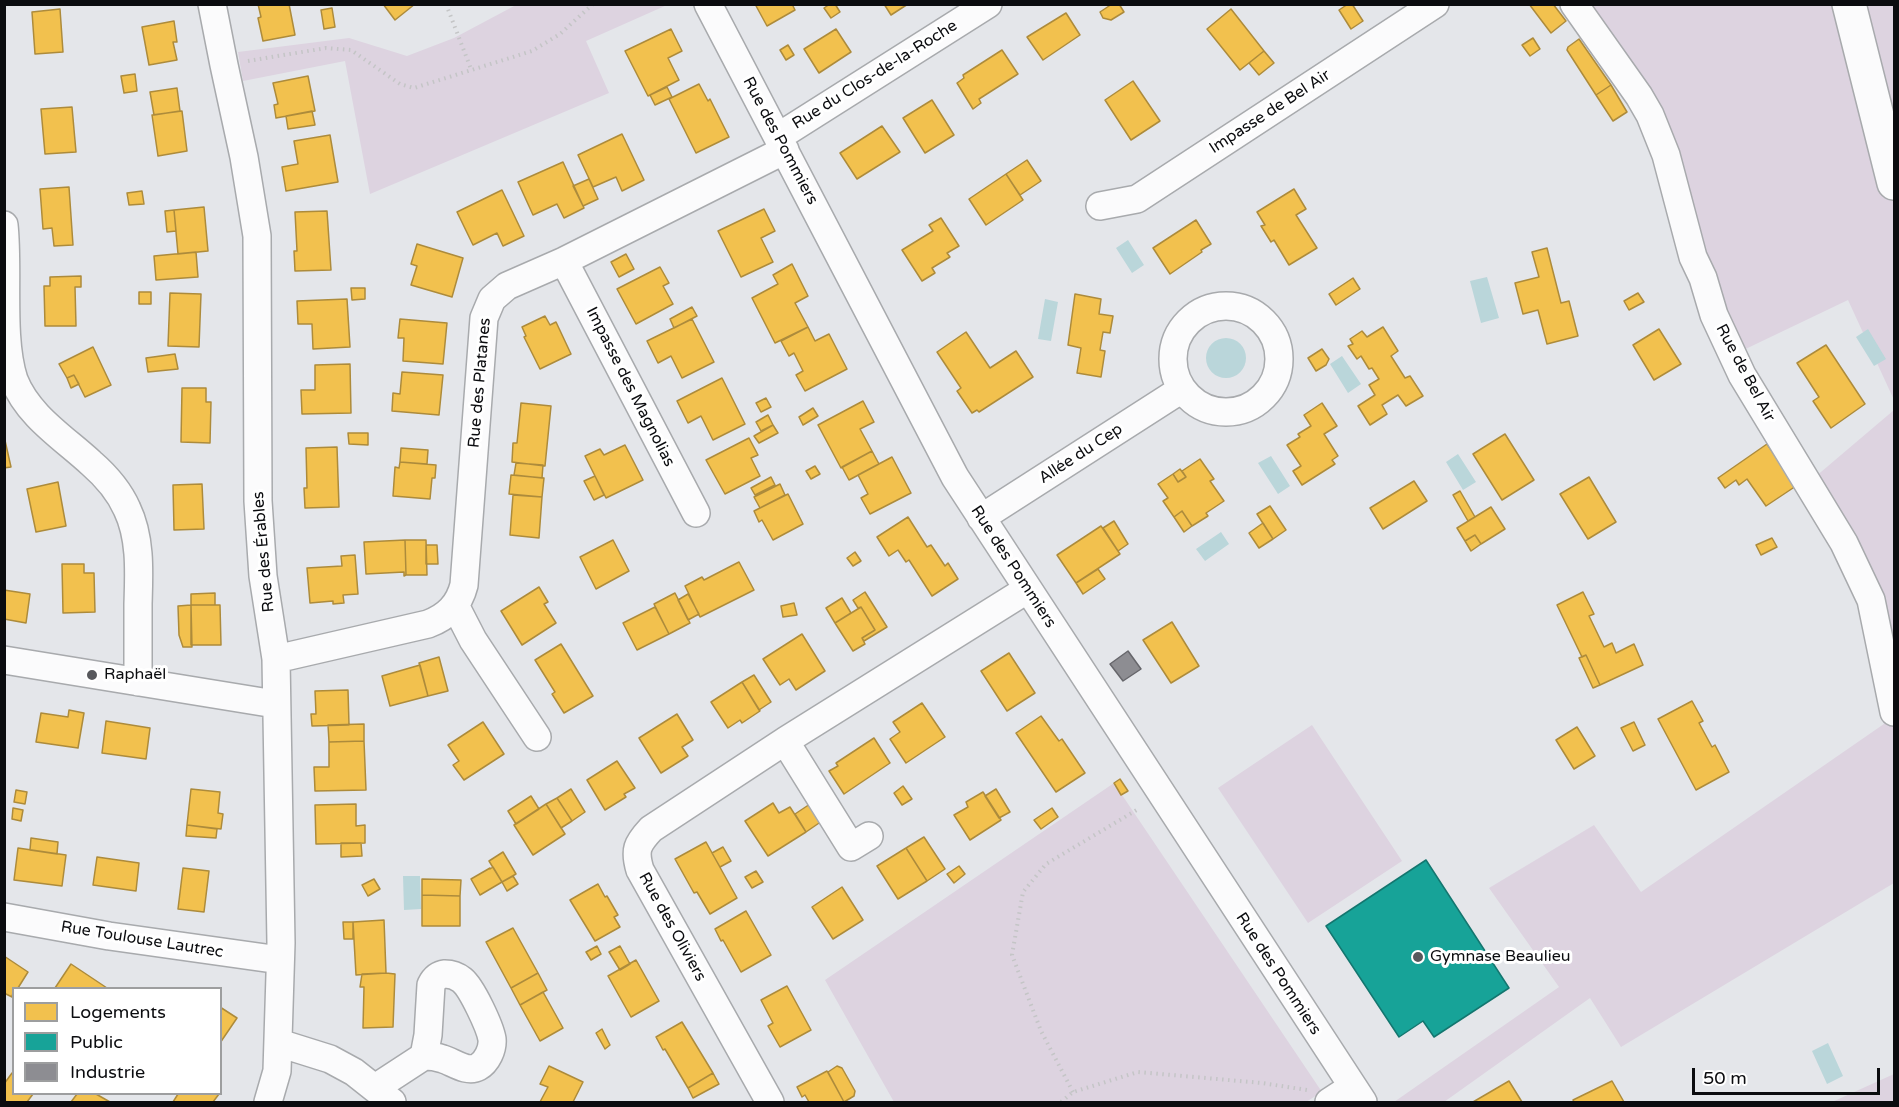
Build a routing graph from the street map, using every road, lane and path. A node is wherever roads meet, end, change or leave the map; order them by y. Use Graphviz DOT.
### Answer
graph roads {
  1 [pos="212,4"];
  2 [pos="446,4"];
  3 [pos="593,4"];
  4 [pos="708,4"];
  5 [pos="1435,4"];
  6 [pos="1574,4"];
  7 [pos="1849,4"];
  8 [pos="976,8"];
  9 [pos="224,65"];
  10 [pos="471,69"];
  11 [pos="781,143"];
  12 [pos="1894,183"];
  13 [pos="1100,206"];
  14 [pos="4,225"];
  15 [pos="564,261"];
  16 [pos="1182,389"];
  17 [pos="696,513"];
  18 [pos="981,518"];
  19 [pos="1028,590"];
  20 [pos="455,604"];
  21 [pos="276,659"];
  22 [pos="4,660"];
  23 [pos="138,682"];
  24 [pos="275,704"];
  25 [pos="1894,712"];
  26 [pos="537,737"];
  27 [pos="785,741"];
  28 [pos="1143,807"];
  29 [pos="869,836"];
  30 [pos="4,917"];
  31 [pos="280,960"];
  32 [pos="279,1043"];
  33 [pos="424,1056"];
  34 [pos="1073,1092"];
  35 [pos="384,1095"];
  36 [pos="1358,1095"];
  37 [pos="1320,1096"];
  38 [pos="268,1102"];
  39 [pos="770,1102"];
  40 [pos="1061,1102"];
  1 -- 9 [label="street, Rue des Érables"];
  2 -- 10 [label="path"];
  3 -- 10 [label="path"];
  4 -- 11 [label="street, Rue des Pommiers"];
  5 -- 13 [label="street, Impasse de Bel Air"];
  6 -- 25 [label="street, Rue de Bel Air"];
  7 -- 12 [label="street"];
  8 -- 11 [label="street, Rue du Clos-de-la-Roche"];
  9 -- 10 [label="path"];
  9 -- 21 [label="street, Rue des Érables"];
  11 -- 15 [label="street, Rue des Platanes"];
  11 -- 18 [label="street, Rue des Pommiers"];
  14 -- 23 [label="street"];
  15 -- 17 [label="street, Impasse des Magnolias"];
  15 -- 20 [label="street, Rue des Platanes"];
  16 -- 18 [label="street, Allée du Cep"];
  18 -- 19 [label="street, Rue des Pommiers"];
  19 -- 27 [label="street, Rue des Oliviers"];
  19 -- 36 [label="street, Rue des Pommiers"];
  20 -- 21 [label="street"];
  20 -- 26 [label="street"];
  21 -- 24 [label="street, Rue des Érables"];
  22 -- 23 [label="street"];
  23 -- 24 [label="street"];
  24 -- 31 [label="street, Rue des Érables"];
  27 -- 29 [label="street"];
  27 -- 39 [label="street, Rue des Oliviers"];
  28 -- 34 [label="path"];
  30 -- 31 [label="street, Rue Toulouse Lautrec"];
  31 -- 32 [label="street, Rue des Érables"];
  32 -- 35 [label="street"];
  32 -- 38 [label="street, Rue des Érables"];
  33 -- 35 [label="street"];
  34 -- 37 [label="path"];
  34 -- 40 [label="path"];
  36 -- 37 [label="street"];
}
